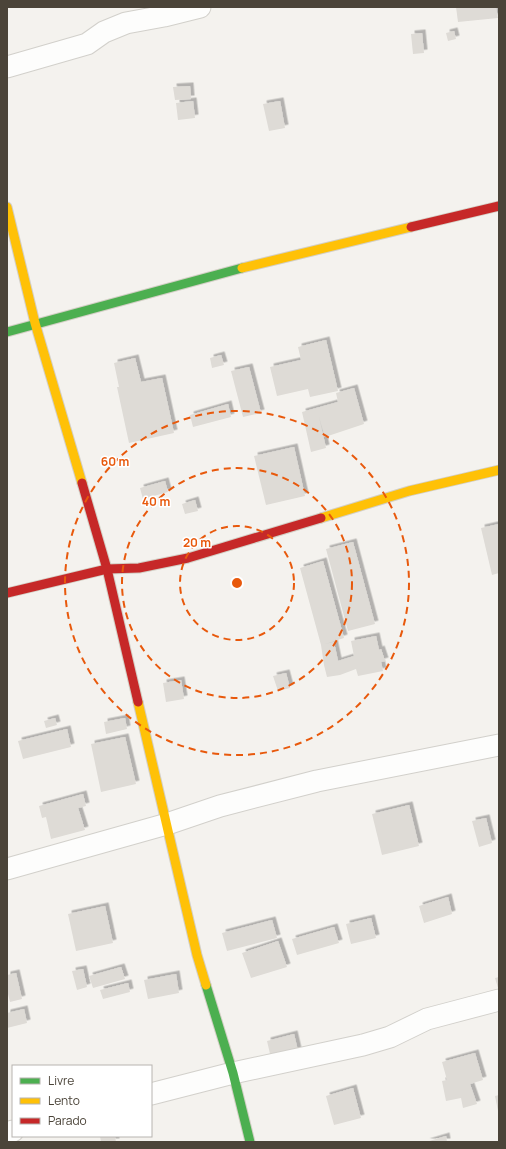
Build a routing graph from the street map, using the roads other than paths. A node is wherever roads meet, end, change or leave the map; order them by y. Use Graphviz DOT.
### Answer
graph roads {
  1 [pos="200,7"];
  2 [pos="7,67"];
  3 [pos="499,206"];
  4 [pos="7,207"];
  5 [pos="35,324"];
  6 [pos="7,332"];
  7 [pos="499,470"];
  8 [pos="107,569"];
  9 [pos="7,594"];
  10 [pos="499,745"];
  11 [pos="167,824"];
  12 [pos="7,869"];
  13 [pos="499,1000"];
  14 [pos="233,1073"];
  15 [pos="152,1094"];
  16 [pos="250,1142"];
  1 -- 2 [label="street"];
  3 -- 5 [label="street"];
  4 -- 5 [label="street"];
  5 -- 6 [label="street"];
  5 -- 8 [label="street"];
  7 -- 8 [label="street"];
  8 -- 9 [label="street"];
  8 -- 11 [label="street"];
  10 -- 11 [label="street"];
  11 -- 12 [label="street"];
  11 -- 14 [label="street"];
  13 -- 14 [label="street"];
  14 -- 15 [label="street"];
  14 -- 16 [label="street"];
}
